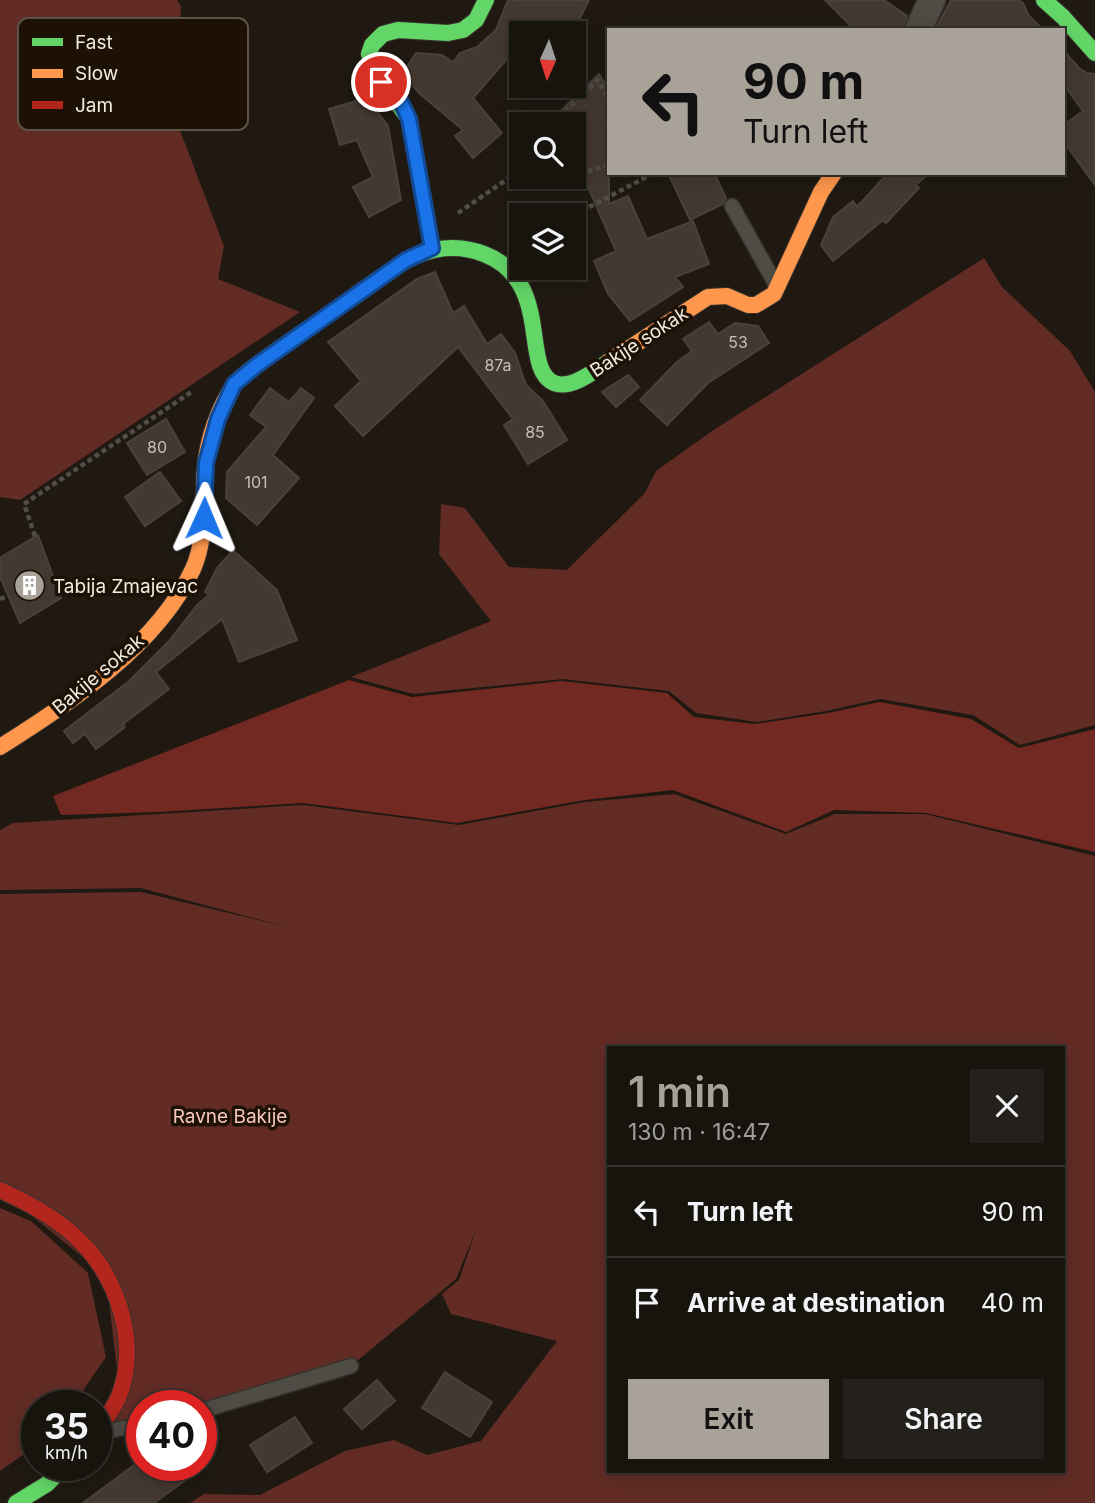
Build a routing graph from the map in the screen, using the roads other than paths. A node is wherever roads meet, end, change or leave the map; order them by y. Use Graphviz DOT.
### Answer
graph roads {
  1 [pos="486,0"];
  2 [pos="932,0"];
  3 [pos="1044,0"];
  4 [pos="919,28"];
  5 [pos="1095,52"];
  6 [pos="833,175"];
  7 [pos="732,206"];
  8 [pos="432,248"];
  9 [pos="777,288"];
  10 [pos="0,747"];
  11 [pos="0,1190"];
  12 [pos="351,1366"];
  13 [pos="217,1406"];
  14 [pos="112,1408"];
  15 [pos="49,1481"];
  16 [pos="16,1503"];
  1 -- 8 [label="street"];
  2 -- 4 [label="street"];
  3 -- 5 [label="street"];
  6 -- 9 [label="street"];
  7 -- 9 [label="lane"];
  8 -- 9 [label="street, Bakije sokak"];
  8 -- 10 [label="street, Bakije sokak"];
  11 -- 14 [label="street"];
  12 -- 13 [label="lane"];
  15 -- 16 [label="street"];
}
